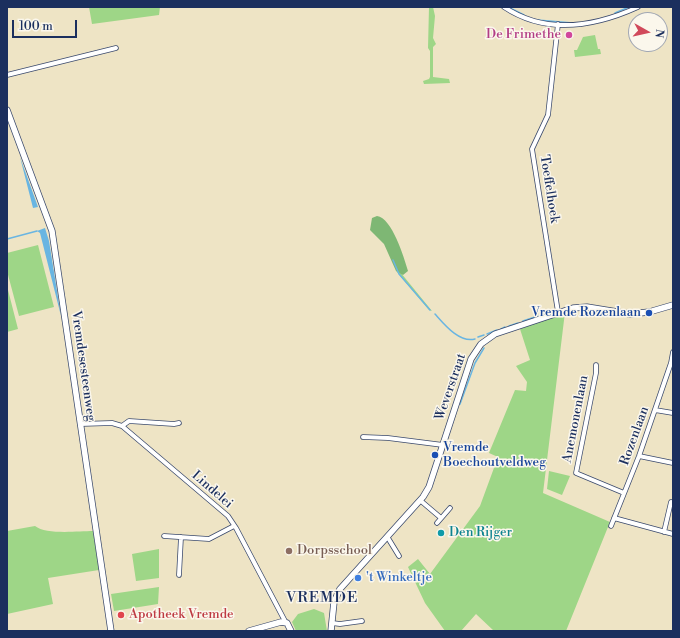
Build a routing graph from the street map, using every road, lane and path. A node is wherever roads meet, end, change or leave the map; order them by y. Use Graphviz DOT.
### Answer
graph roads {
  1 [pos="504,7"];
  2 [pos="638,7"];
  3 [pos="558,24"];
  4 [pos="116,48"];
  5 [pos="7,75"];
  6 [pos="7,110"];
  7 [pos="673,305"];
  8 [pos="558,312"];
  9 [pos="673,352"];
  10 [pos="672,364"];
  11 [pos="596,365"];
  12 [pos="655,410"];
  13 [pos="673,413"];
  14 [pos="179,423"];
  15 [pos="80,424"];
  16 [pos="122,426"];
  17 [pos="363,437"];
  18 [pos="443,445"];
  19 [pos="639,456"];
  20 [pos="673,462"];
  21 [pos="624,493"];
  22 [pos="421,500"];
  23 [pos="671,502"];
  24 [pos="450,508"];
  25 [pos="440,518"];
  26 [pos="614,518"];
  27 [pos="437,523"];
  28 [pos="234,526"];
  29 [pos="611,526"];
  30 [pos="664,532"];
  31 [pos="673,534"];
  32 [pos="164,536"];
  33 [pos="181,537"];
  34 [pos="388,538"];
  35 [pos="399,556"];
  36 [pos="179,575"];
  37 [pos="362,621"];
  38 [pos="332,623"];
  39 [pos="287,624"];
  40 [pos="111,631"];
  41 [pos="249,631"];
  42 [pos="292,631"];
  43 [pos="331,631"];
  1 -- 3 [label="street"];
  2 -- 3 [label="street"];
  3 -- 8 [label="street, Toeffelhoek"];
  4 -- 5 [label="street"];
  6 -- 15 [label="street, Vremdesesteenweg"];
  7 -- 8 [label="street, Weverstraat"];
  8 -- 18 [label="street, Weverstraat"];
  9 -- 10 [label="street, Rozenlaan"];
  10 -- 12 [label="street, Rozenlaan"];
  11 -- 21 [label="street, Anemonenlaan"];
  12 -- 13 [label="street"];
  12 -- 19 [label="street, Rozenlaan"];
  14 -- 16 [label="street"];
  15 -- 16 [label="street"];
  15 -- 40 [label="street, Vremdesesteenweg"];
  16 -- 28 [label="street, Lindelei"];
  17 -- 18 [label="street"];
  18 -- 22 [label="street, Weverstraat"];
  19 -- 20 [label="street"];
  19 -- 21 [label="street, Rozenlaan"];
  21 -- 26 [label="street, Rozenlaan"];
  22 -- 25 [label="street"];
  22 -- 34 [label="street, Weverstraat"];
  23 -- 30 [label="street"];
  24 -- 25 [label="street"];
  25 -- 27 [label="street"];
  26 -- 29 [label="street, Rozenlaan"];
  26 -- 30 [label="street"];
  28 -- 33 [label="street"];
  28 -- 39 [label="street, Lindelei"];
  30 -- 31 [label="street"];
  32 -- 33 [label="street"];
  33 -- 36 [label="street"];
  34 -- 35 [label="street"];
  34 -- 38 [label="street, Weverstraat"];
  37 -- 38 [label="street"];
  38 -- 43 [label="street"];
  39 -- 41 [label="street"];
  39 -- 42 [label="street"];
}
